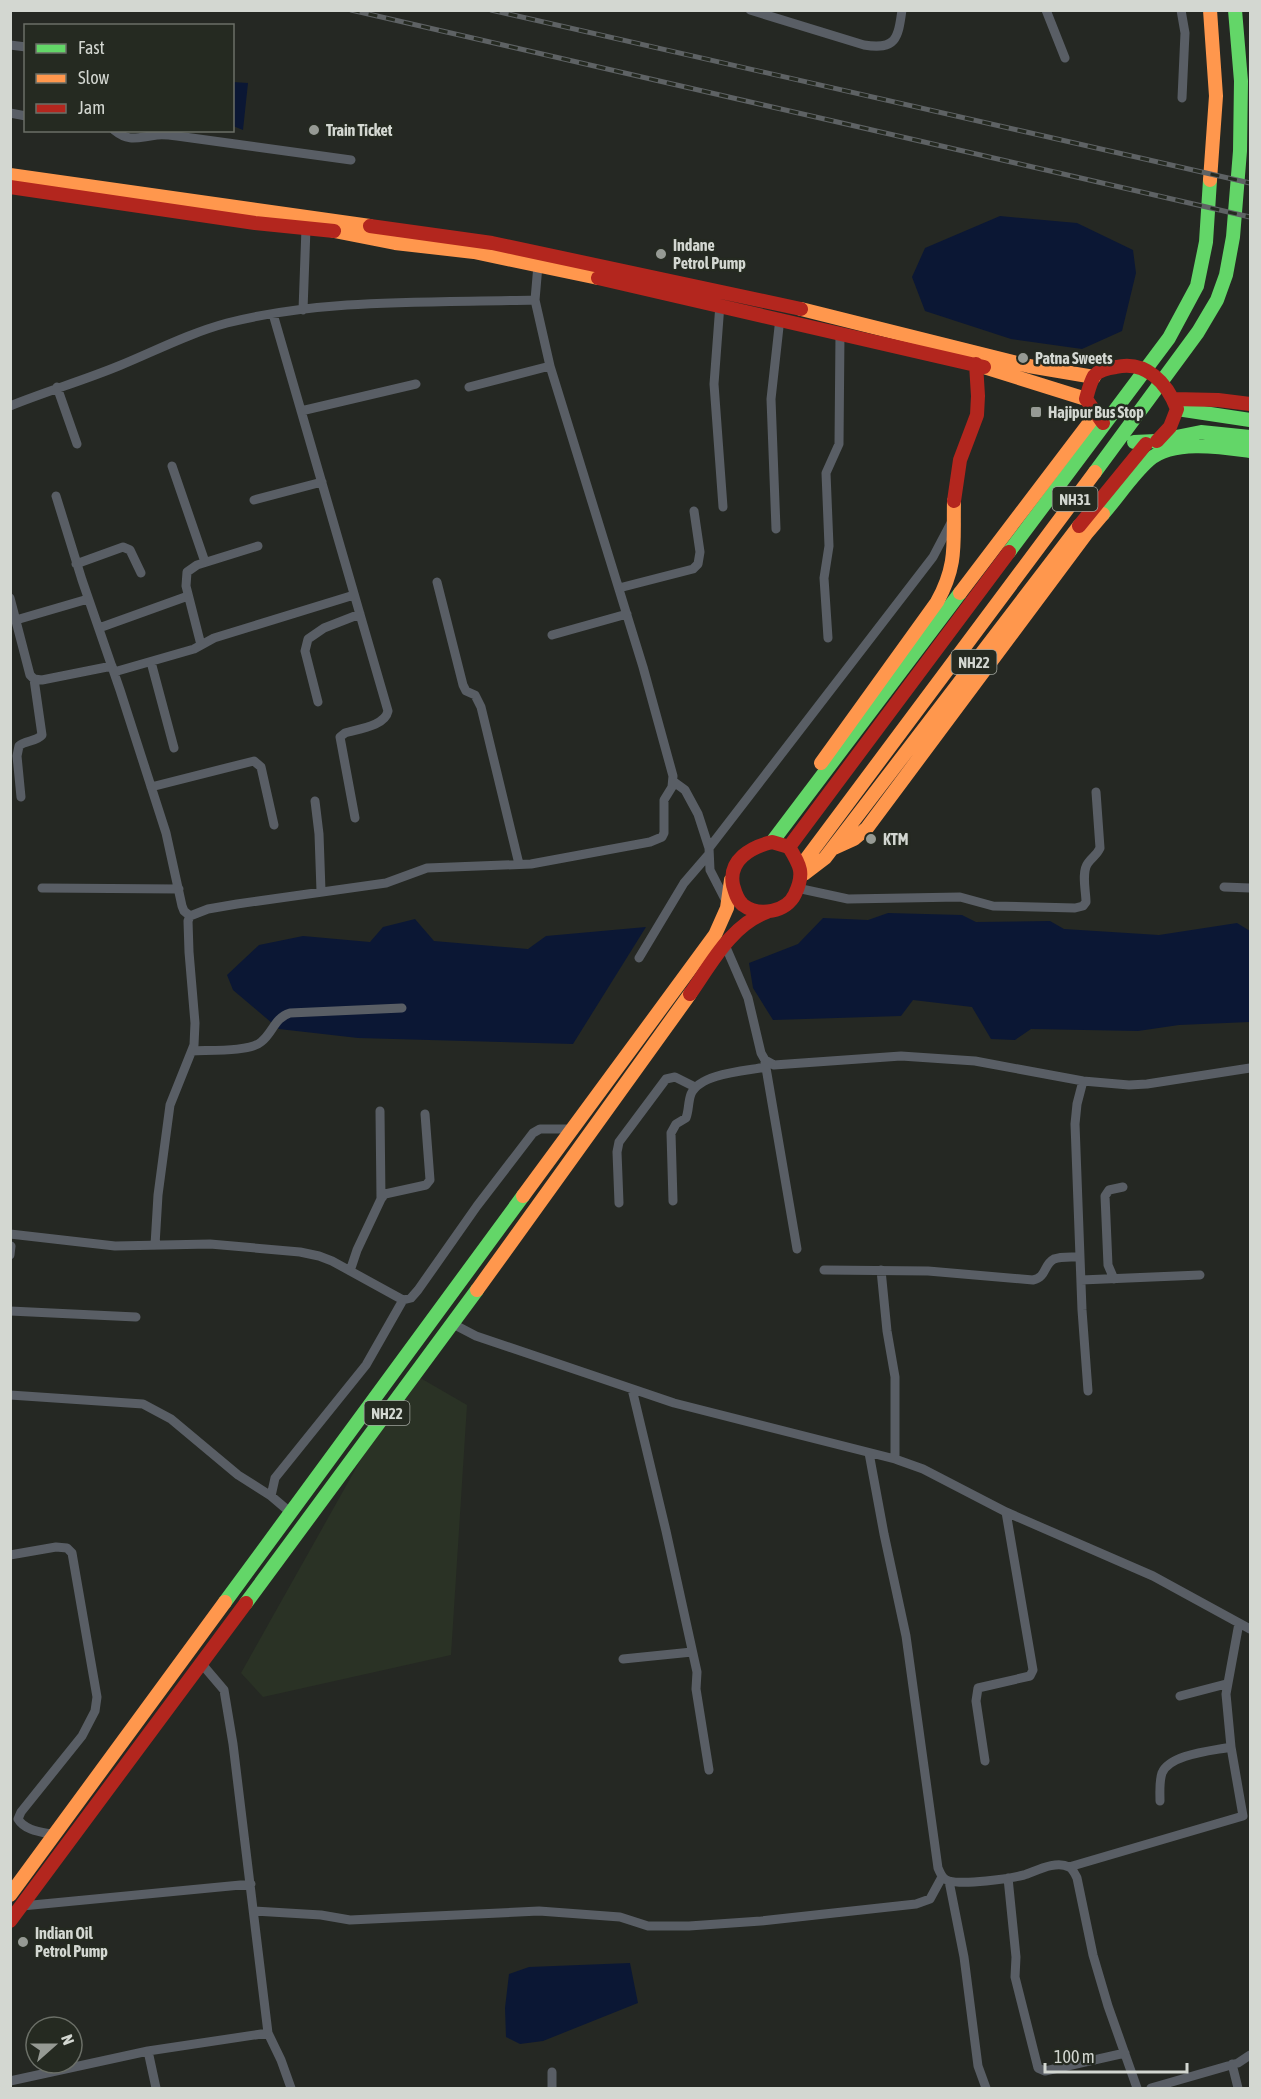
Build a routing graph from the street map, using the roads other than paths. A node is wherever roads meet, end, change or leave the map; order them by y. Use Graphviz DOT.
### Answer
graph roads {
  1 [pos="750,10"];
  2 [pos="902,10"];
  3 [pos="1046,10"];
  4 [pos="1181,10"];
  5 [pos="1210,10"];
  6 [pos="1235,10"];
  7 [pos="1065,58"];
  8 [pos="1182,98"];
  9 [pos="116,132"];
  10 [pos="351,160"];
  11 [pos="10,175"];
  12 [pos="10,187"];
  13 [pos="306,228"];
  14 [pos="538,265"];
  15 [pos="628,277"];
  16 [pos="534,300"];
  17 [pos="720,304"];
  18 [pos="303,310"];
  19 [pos="273,314"];
  20 [pos="780,318"];
  21 [pos="840,333"];
  22 [pos="976,364"];
  23 [pos="550,366"];
  24 [pos="1094,377"];
  25 [pos="416,384"];
  26 [pos="57,387"];
  27 [pos="469,387"];
  28 [pos="1086,399"];
  29 [pos="1175,404"];
  30 [pos="1251,404"];
  31 [pos="10,406"];
  32 [pos="301,411"];
  33 [pos="1096,414"];
  34 [pos="1251,420"];
  35 [pos="1251,437"];
  36 [pos="1208,438"];
  37 [pos="1151,442"];
  38 [pos="77,444"];
  39 [pos="1251,451"];
  40 [pos="172,466"];
  41 [pos="322,483"];
  42 [pos="56,496"];
  43 [pos="254,500"];
  44 [pos="723,507"];
  45 [pos="694,512"];
  46 [pos="954,517"];
  47 [pos="776,529"];
  48 [pos="258,546"];
  49 [pos="205,562"];
  50 [pos="76,564"];
  51 [pos="141,573"];
  52 [pos="436,582"];
  53 [pos="619,588"];
  54 [pos="354,595"];
  55 [pos="188,596"];
  56 [pos="10,598"];
  57 [pos="88,599"];
  58 [pos="360,614"];
  59 [pos="627,614"];
  60 [pos="16,620"];
  61 [pos="99,628"];
  62 [pos="552,635"];
  63 [pos="828,638"];
  64 [pos="201,645"];
  65 [pos="151,662"];
  66 [pos="113,669"];
  67 [pos="34,679"];
  68 [pos="318,702"];
  69 [pos="174,748"];
  70 [pos="674,782"];
  71 [pos="151,787"];
  72 [pos="1096,792"];
  73 [pos="21,796"];
  74 [pos="315,801"];
  75 [pos="355,818"];
  76 [pos="274,825"];
  77 [pos="784,826"];
  78 [pos="772,842"];
  79 [pos="789,847"];
  80 [pos="831,850"];
  81 [pos="709,851"];
  82 [pos="519,864"];
  83 [pos="800,877"];
  84 [pos="731,880"];
  85 [pos="1224,887"];
  86 [pos="42,888"];
  87 [pos="1251,888"];
  88 [pos="179,889"];
  89 [pos="321,891"];
  90 [pos="728,906"];
  91 [pos="767,912"];
  92 [pos="190,916"];
  93 [pos="725,945"];
  94 [pos="639,958"];
  95 [pos="402,1008"];
  96 [pos="192,1050"];
  97 [pos="765,1063"];
  98 [pos="1251,1068"];
  99 [pos="1083,1081"];
  100 [pos="695,1088"];
  101 [pos="380,1111"];
  102 [pos="425,1114"];
  103 [pos="572,1129"];
  104 [pos="1123,1187"];
  105 [pos="381,1198"];
  106 [pos="673,1201"];
  107 [pos="619,1203"];
  108 [pos="10,1234"];
  109 [pos="155,1245"];
  110 [pos="11,1246"];
  111 [pos="797,1249"];
  112 [pos="10,1255"];
  113 [pos="1080,1257"];
  114 [pos="824,1270"];
  115 [pos="881,1270"];
  116 [pos="350,1271"];
  117 [pos="1200,1275"];
  118 [pos="1114,1279"];
  119 [pos="1081,1280"];
  120 [pos="403,1300"];
  121 [pos="10,1311"];
  122 [pos="136,1317"];
  123 [pos="453,1324"];
  124 [pos="632,1389"];
  125 [pos="1088,1391"];
  126 [pos="10,1395"];
  127 [pos="869,1453"];
  128 [pos="895,1459"];
  129 [pos="271,1496"];
  130 [pos="1006,1512"];
  131 [pos="291,1513"];
  132 [pos="10,1555"];
  133 [pos="1239,1623"];
  134 [pos="1251,1629"];
  135 [pos="692,1652"];
  136 [pos="622,1659"];
  137 [pos="201,1663"];
  138 [pos="1226,1684"];
  139 [pos="1180,1696"];
  140 [pos="1231,1747"];
  141 [pos="985,1761"];
  142 [pos="710,1770"];
  143 [pos="1160,1801"];
  144 [pos="55,1835"];
  145 [pos="1069,1867"];
  146 [pos="1008,1878"];
  147 [pos="946,1879"];
  148 [pos="251,1884"];
  149 [pos="10,1895"];
  150 [pos="22,1906"];
  151 [pos="255,1911"];
  152 [pos="10,1921"];
  153 [pos="268,2033"];
  154 [pos="148,2051"];
  155 [pos="1125,2053"];
  156 [pos="1251,2055"];
  157 [pos="1232,2064"];
  158 [pos="552,2072"];
  159 [pos="10,2081"];
  160 [pos="156,2088"];
  161 [pos="291,2088"];
  162 [pos="552,2088"];
  163 [pos="986,2088"];
  164 [pos="1137,2088"];
  165 [pos="1151,2088"];
  166 [pos="1238,2088"];
  1 -- 2 [label="street"];
  3 -- 7 [label="street"];
  4 -- 8 [label="street"];
  5 -- 79 [label="main road, NH31"];
  6 -- 83 [label="main road, NH31"];
  9 -- 10 [label="street"];
  11 -- 15 [label="main road"];
  12 -- 13 [label="main road"];
  13 -- 14 [label="main road"];
  13 -- 18 [label="street"];
  14 -- 15 [label="main road"];
  14 -- 16 [label="street"];
  15 -- 17 [label="main road"];
  15 -- 24 [label="main road"];
  16 -- 18 [label="street"];
  16 -- 23 [label="street"];
  17 -- 20 [label="main road"];
  17 -- 44 [label="street"];
  18 -- 19 [label="street"];
  19 -- 26 [label="street"];
  19 -- 32 [label="street"];
  20 -- 21 [label="main road"];
  20 -- 47 [label="street"];
  21 -- 22 [label="main road"];
  21 -- 63 [label="street"];
  22 -- 28 [label="main road"];
  22 -- 46 [label="main road"];
  23 -- 27 [label="street"];
  23 -- 53 [label="street"];
  24 -- 28 [label="main road"];
  24 -- 29 [label="main road"];
  25 -- 32 [label="street"];
  26 -- 31 [label="street"];
  26 -- 38 [label="street"];
  28 -- 33 [label="main road"];
  29 -- 30 [label="main road"];
  29 -- 34 [label="main road"];
  29 -- 37 [label="main road, NH22"];
  32 -- 41 [label="street"];
  33 -- 37 [label="main road"];
  33 -- 77 [label="main road"];
  35 -- 36 [label="main road"];
  36 -- 37 [label="main road"];
  36 -- 39 [label="main road"];
  36 -- 80 [label="main road"];
  37 -- 80 [label="main road, NH22"];
  40 -- 49 [label="street"];
  41 -- 43 [label="street"];
  41 -- 54 [label="street"];
  42 -- 50 [label="street"];
  45 -- 53 [label="street"];
  46 -- 77 [label="main road"];
  46 -- 81 [label="street"];
  48 -- 49 [label="street"];
  49 -- 55 [label="street"];
  50 -- 51 [label="street"];
  50 -- 57 [label="street"];
  52 -- 82 [label="street"];
  53 -- 59 [label="street"];
  54 -- 58 [label="street"];
  54 -- 64 [label="street"];
  55 -- 61 [label="street"];
  55 -- 64 [label="street"];
  56 -- 60 [label="street"];
  57 -- 60 [label="street"];
  57 -- 61 [label="street"];
  58 -- 68 [label="street"];
  58 -- 75 [label="street"];
  59 -- 62 [label="street"];
  59 -- 70 [label="street"];
  60 -- 67 [label="street"];
  61 -- 66 [label="street"];
  64 -- 65 [label="street"];
  65 -- 66 [label="street"];
  65 -- 69 [label="street"];
  66 -- 67 [label="street"];
  66 -- 71 [label="street"];
  67 -- 73 [label="street"];
  70 -- 81 [label="street"];
  70 -- 82 [label="street"];
  71 -- 76 [label="street"];
  71 -- 88 [label="street"];
  72 -- 83 [label="street"];
  74 -- 89 [label="street"];
  77 -- 78 [label="main road"];
  78 -- 79 [label="main road"];
  78 -- 84 [label="main road, NH22"];
  79 -- 83 [label="main road"];
  80 -- 83 [label="main road, NH22"];
  81 -- 90 [label="street"];
  81 -- 94 [label="street"];
  82 -- 89 [label="street"];
  83 -- 91 [label="main road, NH22"];
  84 -- 90 [label="main road, NH22"];
  84 -- 91 [label="main road"];
  85 -- 87 [label="street"];
  86 -- 88 [label="street"];
  88 -- 92 [label="street"];
  89 -- 92 [label="street"];
  90 -- 103 [label="main road, NH22"];
  91 -- 93 [label="main road, NH22"];
  92 -- 96 [label="street"];
  93 -- 97 [label="street"];
  93 -- 123 [label="main road, NH22"];
  95 -- 96 [label="street"];
  96 -- 109 [label="street"];
  97 -- 99 [label="street"];
  97 -- 100 [label="street"];
  97 -- 111 [label="street"];
  98 -- 99 [label="street"];
  99 -- 113 [label="street"];
  100 -- 106 [label="street"];
  100 -- 107 [label="street"];
  101 -- 105 [label="street"];
  102 -- 105 [label="street"];
  103 -- 120 [label="street"];
  103 -- 131 [label="main road, NH22"];
  104 -- 118 [label="street"];
  105 -- 116 [label="street"];
  108 -- 109 [label="street"];
  109 -- 116 [label="street"];
  110 -- 112 [label="street"];
  113 -- 115 [label="street"];
  113 -- 119 [label="street"];
  114 -- 115 [label="street"];
  115 -- 128 [label="street"];
  116 -- 120 [label="street"];
  117 -- 118 [label="street"];
  118 -- 119 [label="street"];
  119 -- 125 [label="street"];
  120 -- 129 [label="street"];
  121 -- 122 [label="street"];
  123 -- 124 [label="street"];
  123 -- 137 [label="main road, NH22"];
  124 -- 127 [label="street"];
  124 -- 135 [label="street"];
  126 -- 129 [label="street"];
  127 -- 128 [label="street"];
  127 -- 147 [label="street"];
  128 -- 130 [label="street"];
  129 -- 131 [label="street"];
  130 -- 133 [label="street"];
  130 -- 141 [label="street"];
  131 -- 144 [label="main road, NH22"];
  132 -- 144 [label="street"];
  133 -- 134 [label="street"];
  133 -- 138 [label="street"];
  135 -- 136 [label="street"];
  135 -- 142 [label="street"];
  137 -- 148 [label="street"];
  137 -- 150 [label="main road, NH22"];
  138 -- 139 [label="street"];
  138 -- 140 [label="street"];
  140 -- 143 [label="street"];
  140 -- 145 [label="street"];
  144 -- 149 [label="main road, NH22"];
  145 -- 146 [label="street"];
  145 -- 155 [label="street"];
  146 -- 147 [label="street"];
  146 -- 155 [label="street"];
  147 -- 151 [label="street"];
  147 -- 163 [label="street"];
  148 -- 150 [label="street"];
  148 -- 151 [label="street"];
  150 -- 152 [label="main road, NH22"];
  151 -- 153 [label="street"];
  153 -- 154 [label="street"];
  153 -- 161 [label="street"];
  154 -- 159 [label="street"];
  154 -- 160 [label="street"];
  155 -- 164 [label="street"];
  156 -- 157 [label="street"];
  157 -- 165 [label="street"];
  157 -- 166 [label="street"];
  158 -- 162 [label="street"];
}
